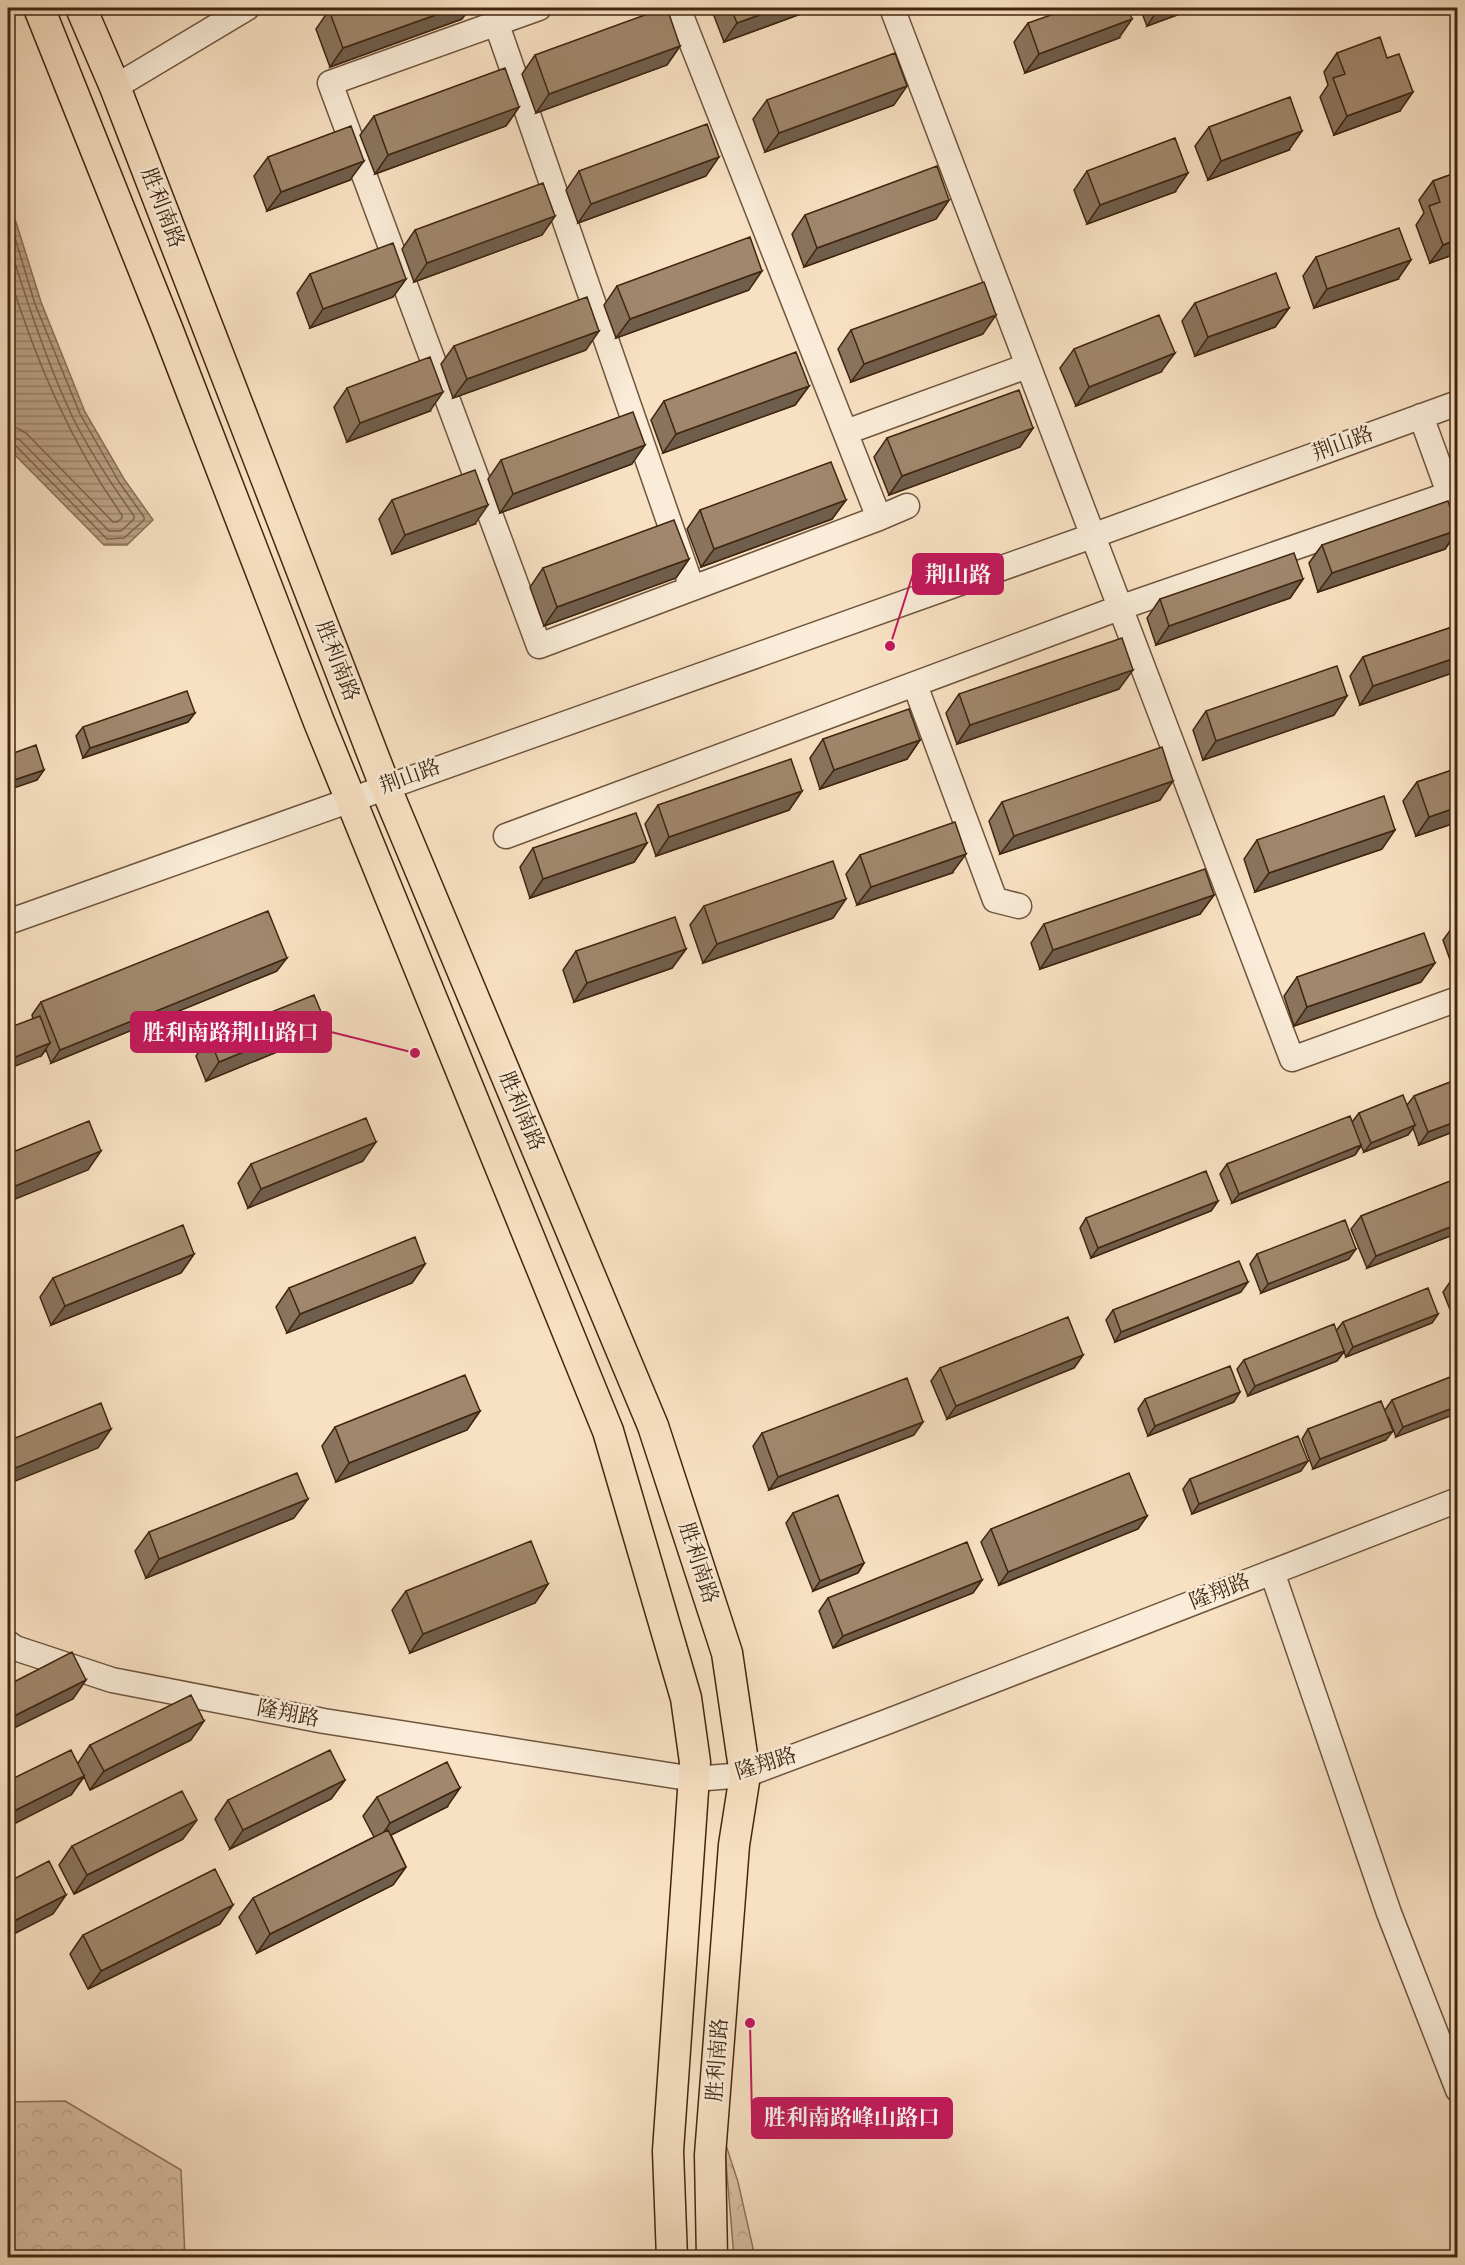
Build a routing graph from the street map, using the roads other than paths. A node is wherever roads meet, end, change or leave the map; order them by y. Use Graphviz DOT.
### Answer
graph roads {
  1 [pos="39,8"];
  2 [pos="81,8"];
  3 [pos="247,8"];
  4 [pos="539,8"];
  5 [pos="678,8"];
  6 [pos="892,8"];
  7 [pos="496,22"];
  8 [pos="115,87"];
  9 [pos="1027,366"];
  10 [pos="1458,404"];
  11 [pos="1421,416"];
  12 [pos="846,432"];
  13 [pos="1453,492"];
  14 [pos="907,506"];
  15 [pos="879,518"];
  16 [pos="1458,518"];
  17 [pos="1092,536"];
  18 [pos="692,588"];
  19 [pos="1119,608"];
  20 [pos="915,685"];
  21 [pos="385,786"];
  22 [pos="351,799"];
  23 [pos="506,836"];
  24 [pos="1019,906"];
  25 [pos="8,922"];
  26 [pos="1458,999"];
  27 [pos="1458,1500"];
  28 [pos="1272,1572"];
  29 [pos="8,1643"];
  30 [pos="745,1775"];
  31 [pos="694,1779"];
  32 [pos="1458,2090"];
  33 [pos="672,2258"];
  34 [pos="712,2258"];
  1 -- 22 [label="main road, 胜利南路"];
  2 -- 8 [label="main road, 胜利南路"];
  3 -- 8 [label="street"];
  4 -- 7 [label="street"];
  5 -- 12 [label="street"];
  6 -- 9 [label="street"];
  7 -- 18 [label="street"];
  7 -- 18 [label="street"];
  8 -- 21 [label="main road, 胜利南路"];
  9 -- 12 [label="street"];
  9 -- 17 [label="street"];
  10 -- 11 [label="street, 荆山路"];
  11 -- 13 [label="street"];
  11 -- 17 [label="street, 荆山路"];
  12 -- 15 [label="street"];
  13 -- 16 [label="street"];
  13 -- 19 [label="street"];
  14 -- 15 [label="street"];
  15 -- 18 [label="street"];
  17 -- 19 [label="street"];
  17 -- 21 [label="street, 荆山路"];
  19 -- 20 [label="street"];
  19 -- 26 [label="street"];
  20 -- 23 [label="street"];
  20 -- 24 [label="street"];
  21 -- 22 [label="street, 荆山路"];
  21 -- 30 [label="main road, 胜利南路"];
  22 -- 25 [label="street, 荆山路"];
  22 -- 31 [label="main road, 胜利南路"];
  27 -- 28 [label="street, 隆翔路"];
  28 -- 30 [label="street, 隆翔路"];
  28 -- 32 [label="street"];
  29 -- 31 [label="street, 隆翔路"];
  30 -- 31 [label="street, 隆翔路"];
  30 -- 34 [label="main road, 胜利南路"];
  31 -- 33 [label="main road, 胜利南路"];
}
